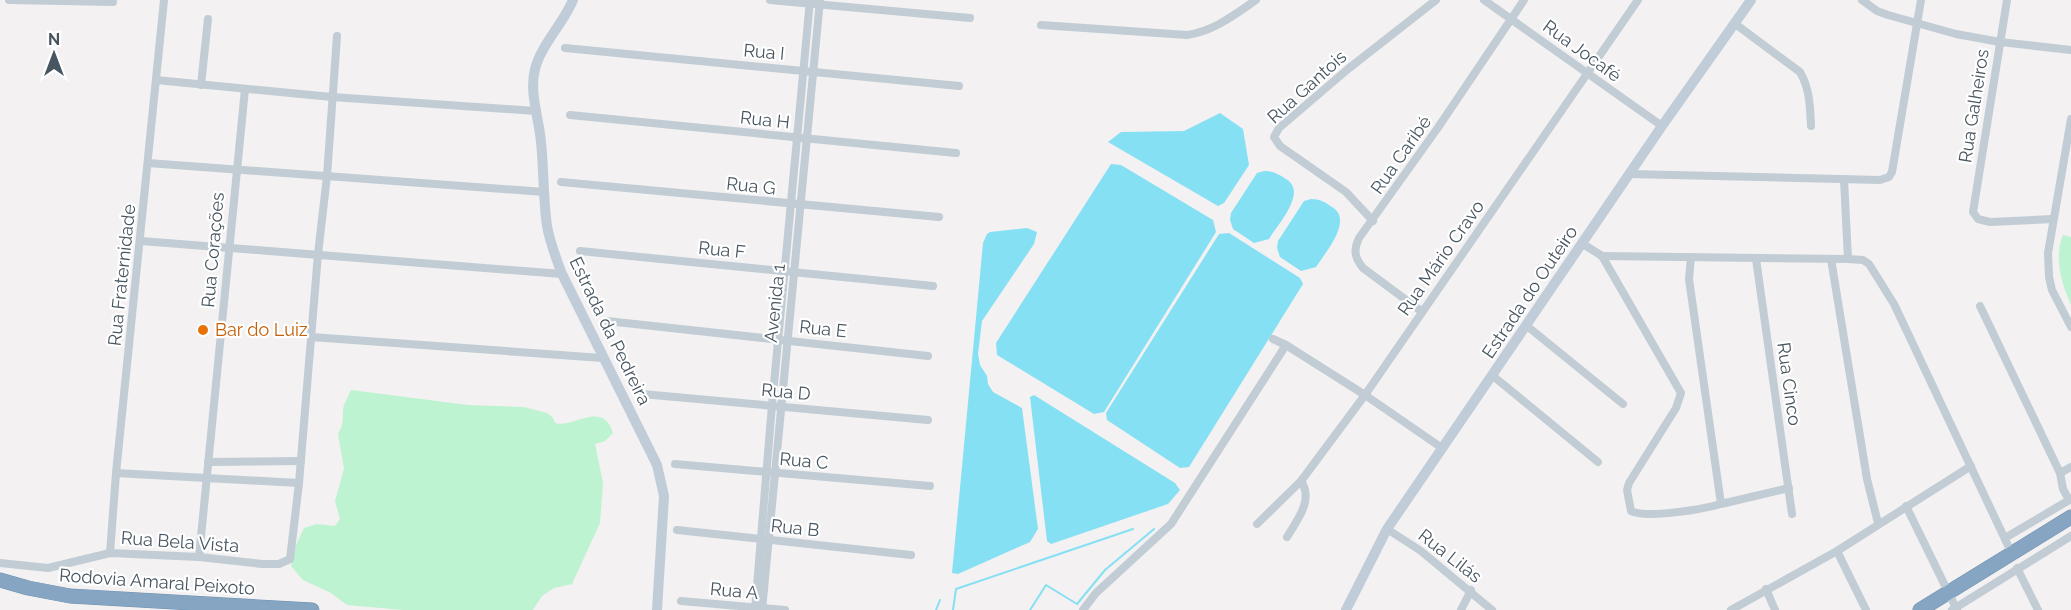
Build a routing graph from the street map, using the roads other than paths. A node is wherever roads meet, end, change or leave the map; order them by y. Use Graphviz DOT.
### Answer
graph roads {
  1 [pos="9,0"];
  2 [pos="165,0"];
  3 [pos="573,0"];
  4 [pos="770,0"];
  5 [pos="1256,0"];
  6 [pos="1436,0"];
  7 [pos="1484,0"];
  8 [pos="1524,0"];
  9 [pos="1638,0"];
  10 [pos="1751,0"];
  11 [pos="1862,0"];
  12 [pos="1921,0"];
  13 [pos="2007,0"];
  14 [pos="113,2"];
  15 [pos="810,2"];
  16 [pos="820,2"];
  17 [pos="970,18"];
  18 [pos="208,19"];
  19 [pos="1512,19"];
  20 [pos="1734,23"];
  21 [pos="1917,24"];
  22 [pos="1041,25"];
  23 [pos="337,36"];
  24 [pos="2000,42"];
  25 [pos="565,48"];
  26 [pos="2071,50"];
  27 [pos="804,71"];
  28 [pos="815,72"];
  29 [pos="1587,74"];
  30 [pos="156,80"];
  31 [pos="201,85"];
  32 [pos="959,86"];
  33 [pos="245,89"];
  34 [pos="332,97"];
  35 [pos="536,111"];
  36 [pos="570,115"];
  37 [pos="2071,119"];
  38 [pos="1662,126"];
  39 [pos="1811,126"];
  40 [pos="803,138"];
  41 [pos="956,153"];
  42 [pos="148,162"];
  43 [pos="236,169"];
  44 [pos="1629,174"];
  45 [pos="327,176"];
  46 [pos="1844,179"];
  47 [pos="561,182"];
  48 [pos="544,192"];
  49 [pos="796,205"];
  50 [pos="939,218"];
  51 [pos="2053,219"];
  52 [pos="1373,221"];
  53 [pos="141,241"];
  54 [pos="1583,244"];
  55 [pos="228,248"];
  56 [pos="580,251"];
  57 [pos="318,254"];
  58 [pos="1602,256"];
  59 [pos="1691,257"];
  60 [pos="1756,259"];
  61 [pos="1831,259"];
  62 [pos="1848,259"];
  63 [pos="790,272"];
  64 [pos="562,274"];
  65 [pos="933,286"];
  66 [pos="1980,306"];
  67 [pos="1421,311"];
  68 [pos="607,321"];
  69 [pos="1527,326"];
  70 [pos="2071,327"];
  71 [pos="311,337"];
  72 [pos="1273,339"];
  73 [pos="778,340"];
  74 [pos="787,340"];
  75 [pos="1286,345"];
  76 [pos="928,356"];
  77 [pos="602,358"];
  78 [pos="1493,376"];
  79 [pos="642,394"];
  80 [pos="1365,395"];
  81 [pos="1623,404"];
  82 [pos="776,406"];
  83 [pos="928,420"];
  84 [pos="1442,448"];
  85 [pos="301,461"];
  86 [pos="208,462"];
  87 [pos="1598,462"];
  88 [pos="675,464"];
  89 [pos="1971,466"];
  90 [pos="2071,467"];
  91 [pos="116,473"];
  92 [pos="2060,473"];
  93 [pos="771,474"];
  94 [pos="206,479"];
  95 [pos="1301,481"];
  96 [pos="299,483"];
  97 [pos="930,486"];
  98 [pos="1789,488"];
  99 [pos="2070,499"];
  100 [pos="1721,504"];
  101 [pos="1906,506"];
  102 [pos="1792,514"];
  103 [pos="2071,517"];
  104 [pos="1878,523"];
  105 [pos="1257,524"];
  106 [pos="1387,529"];
  107 [pos="677,530"];
  108 [pos="2071,536"];
  109 [pos="1287,537"];
  110 [pos="2005,538"];
  111 [pos="765,540"];
  112 [pos="1837,550"];
  113 [pos="110,553"];
  114 [pos="2012,554"];
  115 [pos="911,555"];
  116 [pos="199,557"];
  117 [pos="0,563"];
  118 [pos="2017,568"];
  119 [pos="0,580"];
  120 [pos="1766,589"];
  121 [pos="1471,590"];
  122 [pos="1947,592"];
  123 [pos="681,601"];
  124 [pos="758,609"];
  125 [pos="1955,609"];
  126 [pos="311,610"];
  127 [pos="657,610"];
  128 [pos="785,610"];
  129 [pos="1083,610"];
  130 [pos="1346,610"];
  131 [pos="1461,610"];
  132 [pos="1492,610"];
  133 [pos="1731,610"];
  134 [pos="1775,610"];
  135 [pos="1866,610"];
  136 [pos="1920,610"];
  137 [pos="2038,610"];
  1 -- 14 [label="street"];
  2 -- 30 [label="street, Rua Fraternidade"];
  3 -- 35 [label="street, Estrada da Pedreira"];
  4 -- 15 [label="street"];
  5 -- 22 [label="street"];
  6 -- 52 [label="street, Rua Gantois"];
  7 -- 19 [label="street, Rua Jocafé"];
  8 -- 19 [label="street, Rua Caribé"];
  9 -- 29 [label="street, Rua Mário Cravo"];
  10 -- 20 [label="street, Estrada do Outeiro"];
  11 -- 21 [label="street"];
  12 -- 21 [label="street"];
  13 -- 24 [label="street, Rua Galheiros"];
  15 -- 16 [label="street"];
  15 -- 27 [label="street, Avenida 1"];
  16 -- 17 [label="street"];
  16 -- 28 [label="street, Avenida 1"];
  18 -- 31 [label="street"];
  19 -- 29 [label="street, Rua Jocafé"];
  19 -- 52 [label="street, Rua Caribé"];
  20 -- 38 [label="street, Estrada do Outeiro"];
  20 -- 39 [label="street"];
  21 -- 24 [label="street"];
  21 -- 46 [label="street"];
  23 -- 34 [label="street"];
  24 -- 26 [label="street"];
  24 -- 51 [label="street, Rua Galheiros"];
  25 -- 27 [label="street, Rua I"];
  27 -- 28 [label="street, Rua I"];
  27 -- 40 [label="street, Avenida 1"];
  28 -- 32 [label="street, Rua I"];
  28 -- 40 [label="street, Avenida 1"];
  29 -- 38 [label="street, Rua Jocafé"];
  29 -- 67 [label="street, Rua Mário Cravo"];
  30 -- 31 [label="street"];
  30 -- 42 [label="street, Rua Fraternidade"];
  31 -- 33 [label="street"];
  33 -- 34 [label="street"];
  33 -- 43 [label="street, Rua Corações"];
  34 -- 35 [label="street"];
  34 -- 45 [label="street"];
  35 -- 48 [label="street, Estrada da Pedreira"];
  36 -- 40 [label="street, Rua H"];
  37 -- 51 [label="street"];
  38 -- 44 [label="street, Estrada do Outeiro"];
  40 -- 41 [label="street, Rua H"];
  40 -- 49 [label="street, Avenida 1"];
  42 -- 43 [label="street"];
  42 -- 53 [label="street, Rua Fraternidade"];
  43 -- 45 [label="street"];
  43 -- 55 [label="street, Rua Corações"];
  44 -- 46 [label="street"];
  44 -- 54 [label="street, Estrada do Outeiro"];
  45 -- 48 [label="street"];
  45 -- 57 [label="street"];
  46 -- 62 [label="street"];
  47 -- 49 [label="street, Rua G"];
  48 -- 64 [label="street, Estrada da Pedreira"];
  49 -- 50 [label="street, Rua G"];
  49 -- 63 [label="street, Avenida 1"];
  51 -- 70 [label="street"];
  52 -- 67 [label="street, Rua Caribé"];
  53 -- 55 [label="street"];
  53 -- 91 [label="street, Rua Fraternidade"];
  54 -- 58 [label="street"];
  54 -- 69 [label="street, Estrada do Outeiro"];
  55 -- 57 [label="street"];
  55 -- 86 [label="street, Rua Corações"];
  56 -- 63 [label="street, Rua F"];
  57 -- 64 [label="street"];
  57 -- 71 [label="street"];
  58 -- 59 [label="street"];
  58 -- 100 [label="street"];
  59 -- 60 [label="street"];
  59 -- 100 [label="street"];
  60 -- 61 [label="street"];
  60 -- 98 [label="street, Rua Cinco"];
  61 -- 62 [label="street"];
  61 -- 104 [label="street"];
  62 -- 89 [label="street"];
  63 -- 65 [label="street, Rua F"];
  63 -- 73 [label="street, Avenida 1"];
  63 -- 74 [label="street, Avenida 1"];
  64 -- 77 [label="street, Estrada da Pedreira"];
  66 -- 92 [label="street"];
  67 -- 80 [label="street, Rua Mário Cravo"];
  68 -- 73 [label="street, Rua E"];
  69 -- 78 [label="street, Estrada do Outeiro"];
  69 -- 81 [label="street"];
  71 -- 77 [label="street"];
  71 -- 85 [label="street"];
  72 -- 75 [label="street"];
  73 -- 74 [label="street, Rua E"];
  73 -- 82 [label="street, Avenida 1"];
  74 -- 76 [label="street, Rua E"];
  74 -- 82 [label="street, Avenida 1"];
  75 -- 80 [label="street"];
  75 -- 129 [label="street"];
  77 -- 127 [label="street, Estrada da Pedreira"];
  78 -- 84 [label="street, Estrada do Outeiro"];
  78 -- 87 [label="street"];
  79 -- 82 [label="street, Rua D"];
  80 -- 84 [label="street"];
  80 -- 95 [label="street, Rua Mário Cravo"];
  82 -- 83 [label="street, Rua D"];
  82 -- 93 [label="street, Avenida 1"];
  84 -- 106 [label="street, Estrada do Outeiro"];
  85 -- 86 [label="street"];
  85 -- 96 [label="street"];
  86 -- 94 [label="street, Rua Corações"];
  88 -- 93 [label="street, Rua C"];
  89 -- 101 [label="street"];
  89 -- 110 [label="street"];
  90 -- 92 [label="street"];
  91 -- 94 [label="street"];
  91 -- 113 [label="street, Rua Fraternidade"];
  92 -- 99 [label="street"];
  93 -- 97 [label="street, Rua C"];
  93 -- 111 [label="street, Avenida 1"];
  94 -- 96 [label="street"];
  94 -- 116 [label="street, Rua Corações"];
  95 -- 105 [label="street, Rua Mário Cravo"];
  95 -- 109 [label="street"];
  96 -- 116 [label="street, Rua Bela Vista"];
  98 -- 100 [label="street"];
  98 -- 102 [label="street, Rua Cinco"];
  99 -- 110 [label="street"];
  101 -- 104 [label="street"];
  101 -- 122 [label="street"];
  103 -- 114 [label="highway"];
  104 -- 112 [label="street"];
  106 -- 121 [label="street, Rua Lilás"];
  106 -- 130 [label="street, Estrada do Outeiro"];
  107 -- 111 [label="street, Rua B"];
  108 -- 118 [label="street"];
  110 -- 114 [label="street"];
  111 -- 115 [label="street, Rua B"];
  111 -- 124 [label="street, Avenida 1"];
  112 -- 120 [label="street"];
  112 -- 135 [label="street"];
  113 -- 116 [label="street, Rua Bela Vista"];
  113 -- 117 [label="street, Rua Bela Vista"];
  114 -- 122 [label="highway"];
  118 -- 125 [label="street"];
  118 -- 137 [label="street"];
  119 -- 126 [label="highway, Rodovia Amaral Peixoto"];
  120 -- 133 [label="street"];
  120 -- 134 [label="street"];
  121 -- 131 [label="street"];
  121 -- 132 [label="street, Rua Lilás"];
  122 -- 125 [label="street"];
  122 -- 136 [label="highway"];
  123 -- 124 [label="street, Rua A"];
  124 -- 128 [label="street, Rua A"];
}
